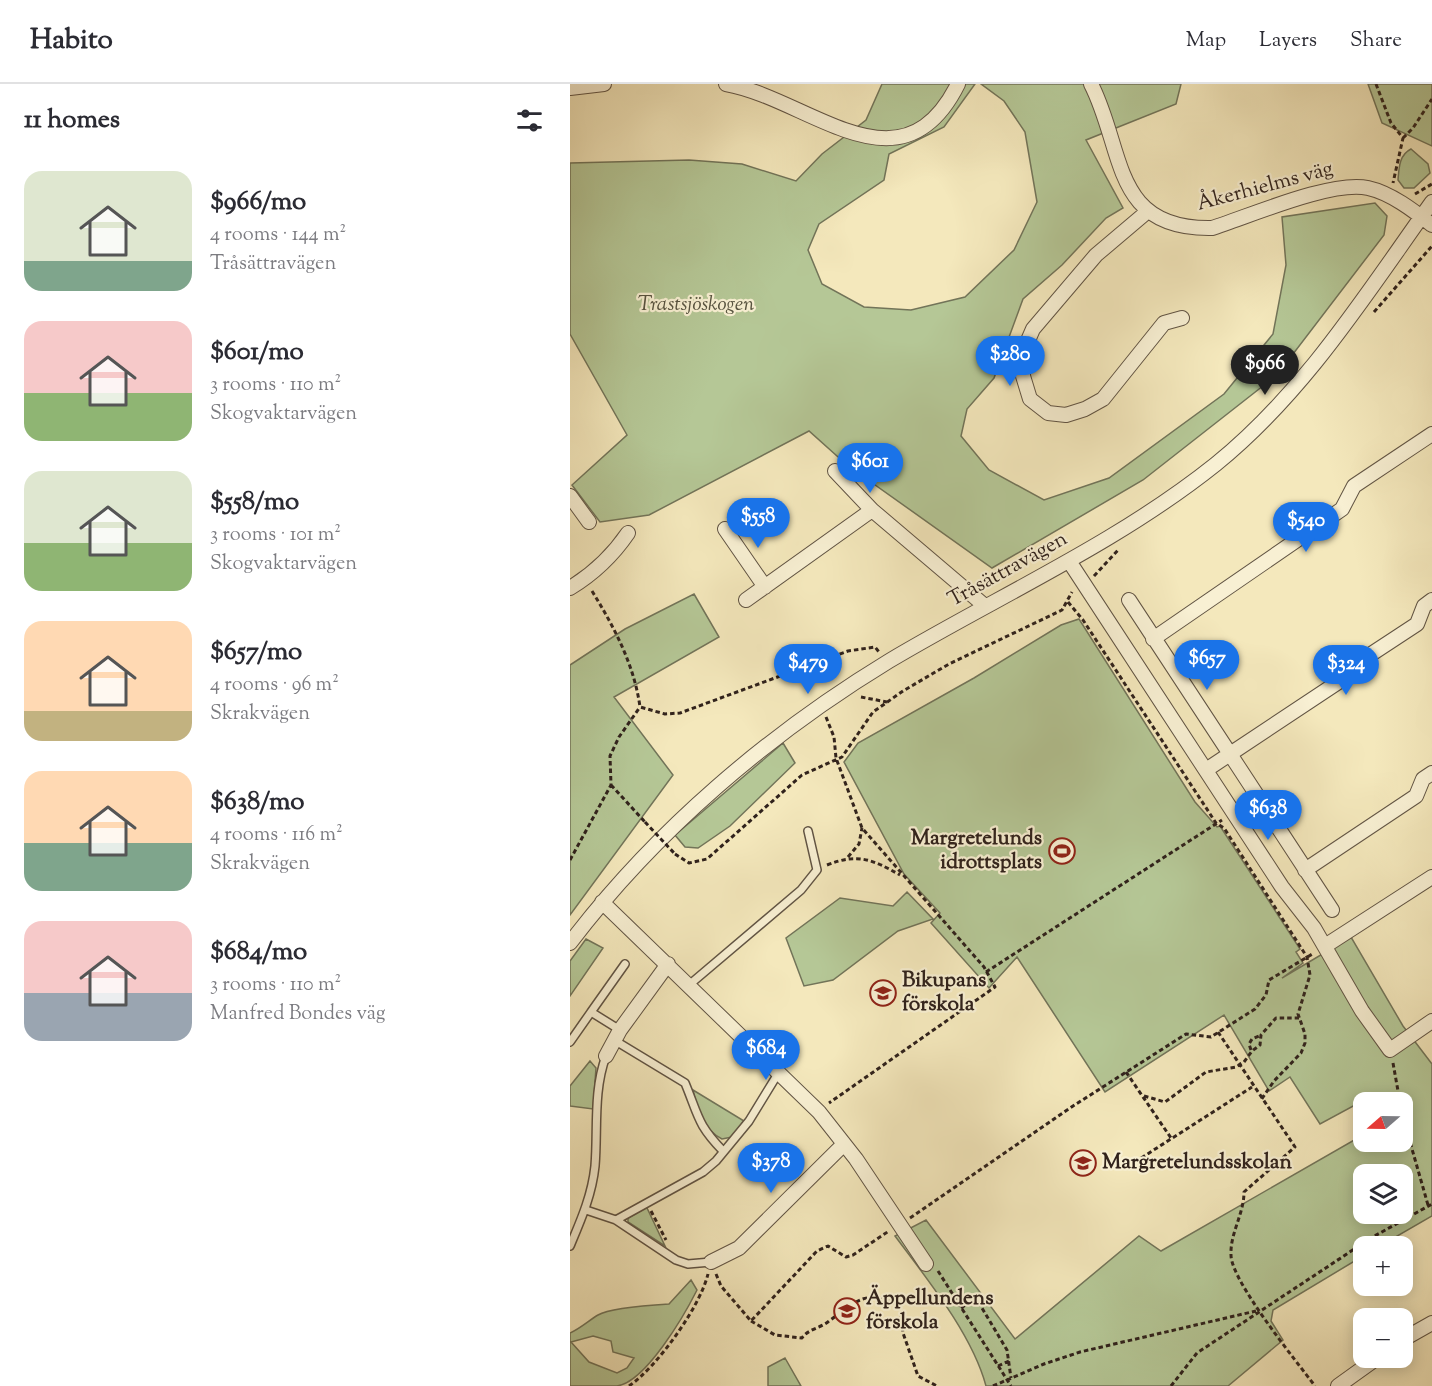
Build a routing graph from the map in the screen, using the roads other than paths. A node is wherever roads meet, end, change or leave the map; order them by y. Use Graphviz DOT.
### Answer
graph roads {
  1 [pos="604,84"];
  2 [pos="726,84"];
  3 [pos="958,84"];
  4 [pos="1090,84"];
  5 [pos="570,88"];
  6 [pos="1432,202"];
  7 [pos="1148,211"];
  8 [pos="1427,221"];
  9 [pos="1182,318"];
  10 [pos="1432,434"];
  11 [pos="835,471"];
  12 [pos="570,496"];
  13 [pos="872,510"];
  14 [pos="589,522"];
  15 [pos="725,529"];
  16 [pos="628,533"];
  17 [pos="1069,561"];
  18 [pos="765,587"];
  19 [pos="570,588"];
  20 [pos="746,600"];
  21 [pos="1129,600"];
  22 [pos="1432,600"];
  23 [pos="985,606"];
  24 [pos="1153,639"];
  25 [pos="1230,754"];
  26 [pos="1206,770"];
  27 [pos="1432,773"];
  28 [pos="808,831"];
  29 [pos="1305,870"];
  30 [pos="1432,877"];
  31 [pos="602,902"];
  32 [pos="1332,910"];
  33 [pos="570,943"];
  34 [pos="1325,946"];
  35 [pos="625,964"];
  36 [pos="668,964"];
  37 [pos="690,985"];
  38 [pos="591,1012"];
  39 [pos="1432,1022"];
  40 [pos="617,1035"];
  41 [pos="570,1042"];
  42 [pos="606,1056"];
  43 [pos="779,1072"];
  44 [pos="844,1144"];
  45 [pos="723,1151"];
  46 [pos="586,1209"];
  47 [pos="616,1220"];
  48 [pos="570,1245"];
  49 [pos="711,1262"];
  50 [pos="930,1264"];
  51 [pos="1432,1323"];
  52 [pos="1413,1334"];
  53 [pos="1363,1368"];
  54 [pos="1338,1386"];
  1 -- 5 [label="street"];
  2 -- 3 [label="street"];
  4 -- 7 [label="street, Åkerhielms väg"];
  6 -- 8 [label="street, Tråsättravägen"];
  7 -- 8 [label="street, Åkerhielms väg"];
  7 -- 9 [label="street"];
  8 -- 17 [label="street, Tråsättravägen"];
  10 -- 24 [label="street"];
  11 -- 13 [label="street"];
  12 -- 14 [label="street"];
  13 -- 18 [label="street"];
  13 -- 23 [label="street"];
  15 -- 18 [label="street"];
  16 -- 19 [label="street"];
  17 -- 23 [label="street, Tråsättravägen"];
  17 -- 26 [label="street"];
  18 -- 20 [label="street"];
  21 -- 24 [label="street"];
  22 -- 25 [label="street"];
  23 -- 31 [label="street, Tråsättravägen"];
  24 -- 25 [label="street"];
  25 -- 26 [label="street"];
  25 -- 29 [label="street"];
  26 -- 34 [label="street"];
  27 -- 29 [label="street"];
  28 -- 37 [label="lane"];
  29 -- 32 [label="street"];
  30 -- 34 [label="street"];
  31 -- 33 [label="street, Tråsättravägen"];
  31 -- 36 [label="street"];
  34 -- 39 [label="street"];
  35 -- 38 [label="lane"];
  36 -- 37 [label="street"];
  36 -- 40 [label="street"];
  37 -- 43 [label="street"];
  38 -- 40 [label="lane"];
  38 -- 41 [label="lane"];
  40 -- 42 [label="street"];
  40 -- 45 [label="lane"];
  42 -- 46 [label="lane"];
  43 -- 44 [label="street"];
  43 -- 45 [label="lane"];
  44 -- 49 [label="street"];
  44 -- 50 [label="street"];
  45 -- 47 [label="lane"];
  46 -- 47 [label="lane"];
  46 -- 48 [label="lane"];
  47 -- 49 [label="lane"];
  51 -- 52 [label="street"];
  53 -- 54 [label="street"];
}
